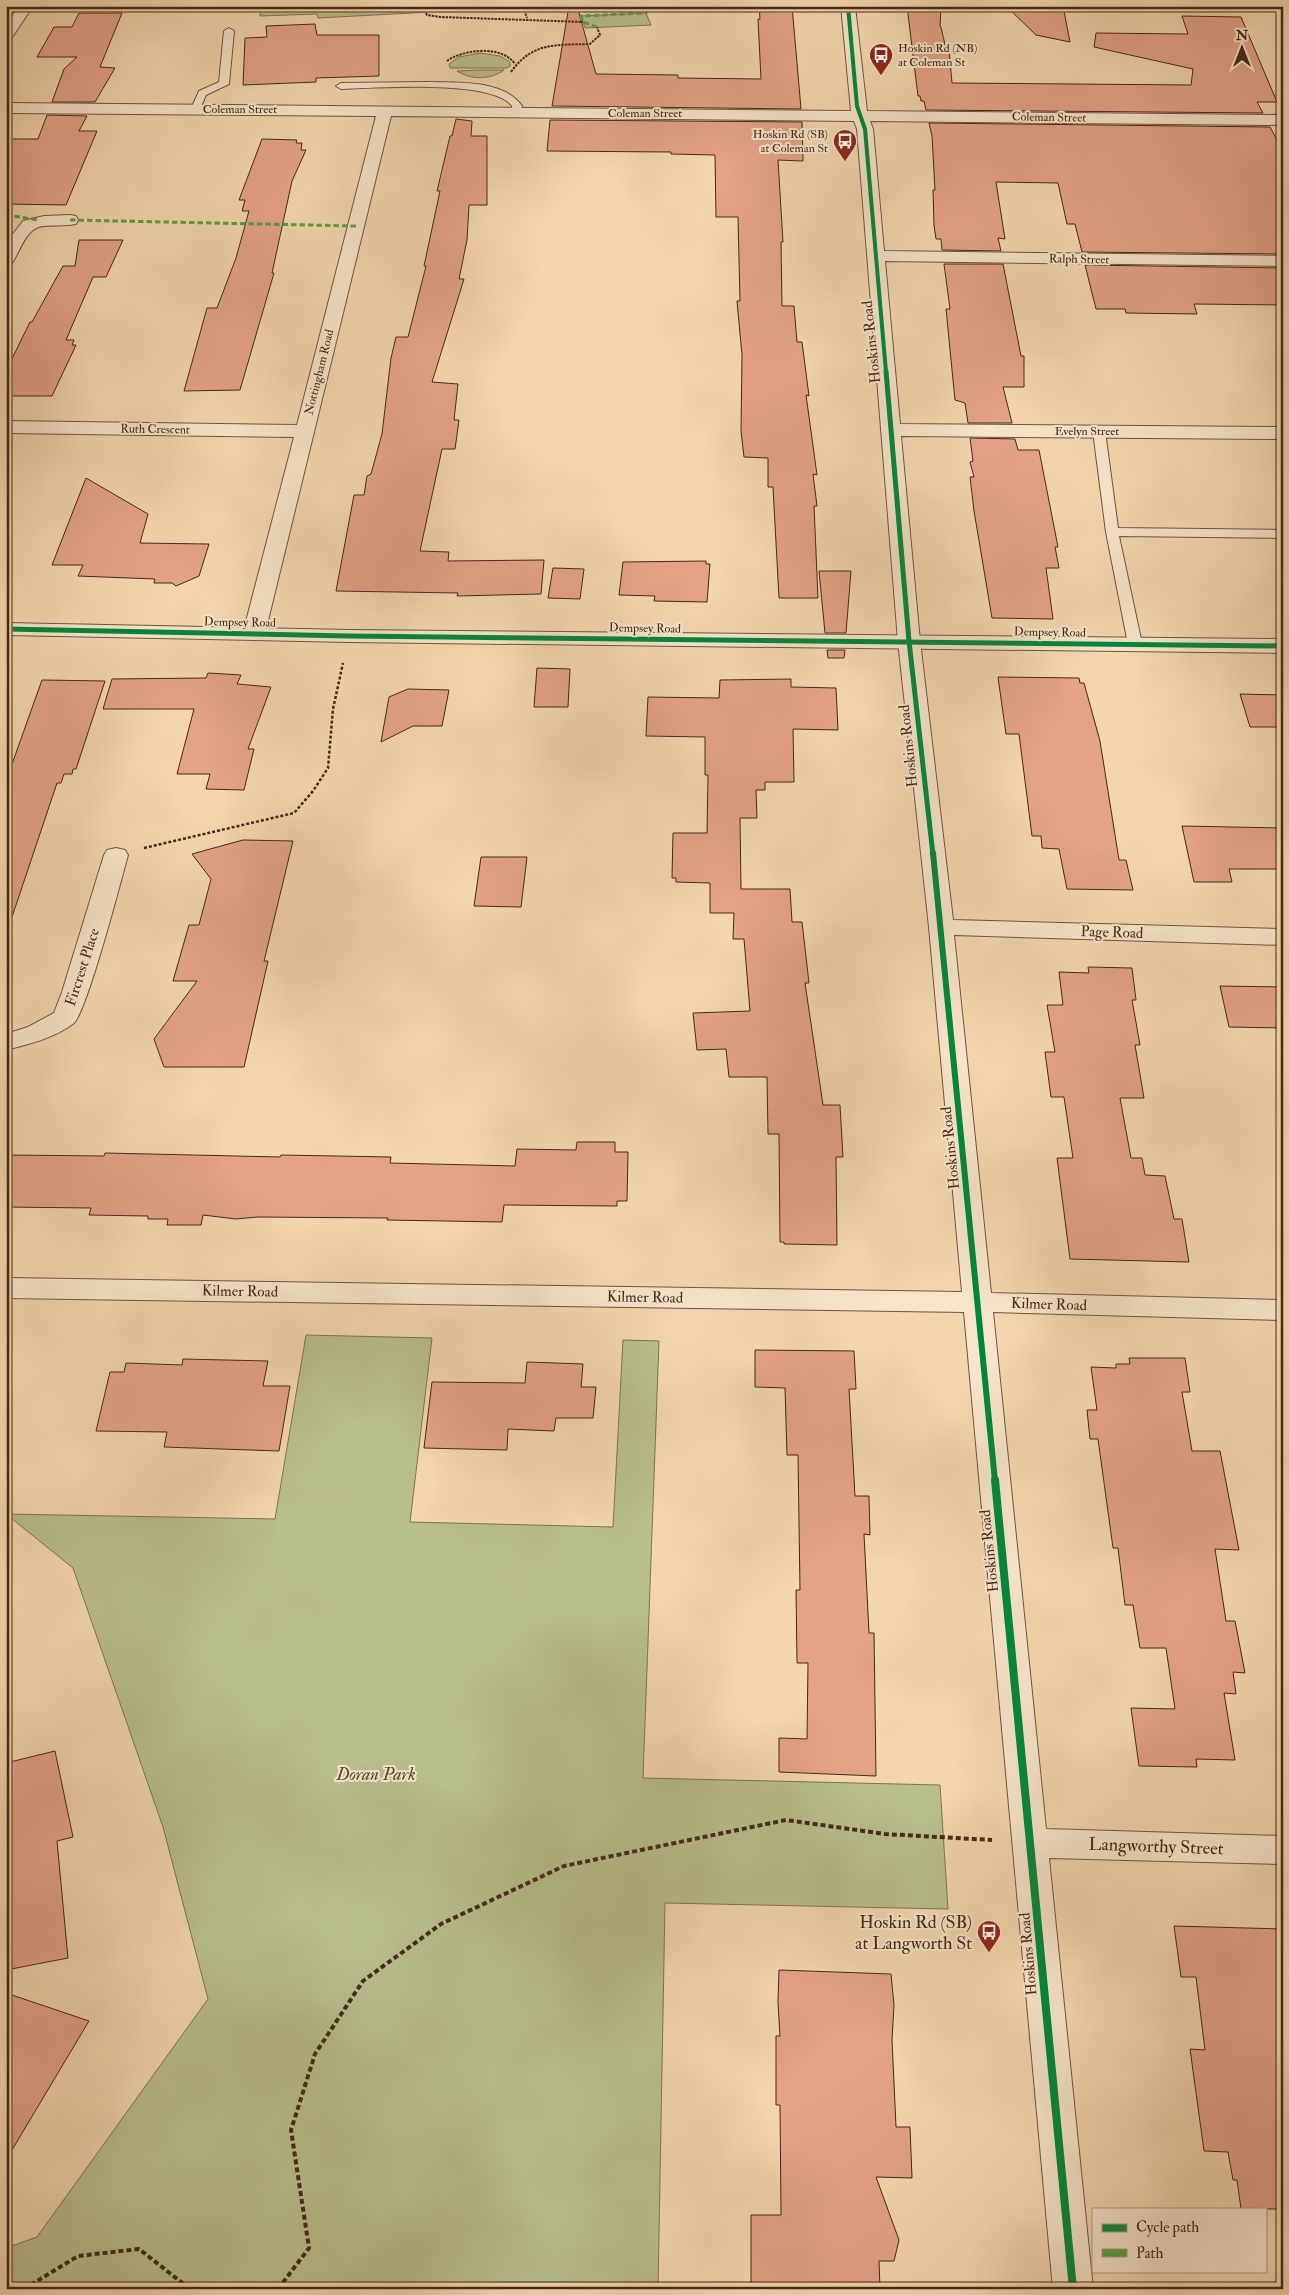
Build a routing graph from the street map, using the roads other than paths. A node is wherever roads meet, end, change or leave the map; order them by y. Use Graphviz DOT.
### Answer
graph roads {
  1 [pos="26,6"];
  2 [pos="848,6"];
  3 [pos="1256,6"];
  4 [pos="1283,6"];
  5 [pos="229,31"];
  6 [pos="6,36"];
  7 [pos="341,86"];
  8 [pos="6,108"];
  9 [pos="196,109"];
  10 [pos="386,111"];
  11 [pos="516,112"];
  12 [pos="861,114"];
  13 [pos="1283,120"];
  14 [pos="70,220"];
  15 [pos="875,256"];
  16 [pos="6,259"];
  17 [pos="1283,261"];
  18 [pos="6,428"];
  19 [pos="892,430"];
  20 [pos="304,431"];
  21 [pos="1099,431"];
  22 [pos="1283,433"];
  23 [pos="1112,532"];
  24 [pos="1283,534"];
  25 [pos="6,629"];
  26 [pos="254,633"];
  27 [pos="909,641"];
  28 [pos="1135,644"];
  29 [pos="1283,646"];
  30 [pos="116,855"];
  31 [pos="941,927"];
  32 [pos="1283,937"];
  33 [pos="6,1042"];
  34 [pos="6,1288"];
  35 [pos="977,1302"];
  36 [pos="1283,1310"];
  37 [pos="1030,1843"];
  38 [pos="1283,1850"];
  39 [pos="1073,2289"];
  1 -- 6 [label="street"];
  2 -- 12 [label="street, Hoskins Road"];
  3 -- 4 [label="street"];
  5 -- 9 [label="lane"];
  7 -- 11 [label="lane"];
  8 -- 9 [label="street, Coleman Street"];
  9 -- 10 [label="street, Coleman Street"];
  10 -- 11 [label="street, Coleman Street"];
  10 -- 20 [label="street, Nottingham Road"];
  11 -- 12 [label="street, Coleman Street"];
  12 -- 13 [label="street, Coleman Street"];
  12 -- 15 [label="street, Hoskins Road"];
  14 -- 16 [label="street"];
  15 -- 17 [label="street, Ralph Street"];
  15 -- 19 [label="street, Hoskins Road"];
  18 -- 20 [label="street, Ruth Crescent"];
  19 -- 21 [label="street, Evelyn Street"];
  19 -- 27 [label="street, Hoskins Road"];
  20 -- 26 [label="street, Nottingham Road"];
  21 -- 22 [label="street, Evelyn Street"];
  21 -- 23 [label="lane"];
  23 -- 24 [label="lane"];
  23 -- 28 [label="lane"];
  25 -- 26 [label="street, Dempsey Road"];
  26 -- 27 [label="street, Dempsey Road"];
  27 -- 28 [label="street, Dempsey Road"];
  27 -- 31 [label="street, Hoskins Road"];
  28 -- 29 [label="street, Dempsey Road"];
  30 -- 33 [label="street, Fircrest Place"];
  31 -- 32 [label="street, Page Road"];
  31 -- 35 [label="street, Hoskins Road"];
  34 -- 35 [label="street, Kilmer Road"];
  35 -- 36 [label="street, Kilmer Road"];
  35 -- 37 [label="street, Hoskins Road"];
  37 -- 38 [label="street, Langworthy Street"];
  37 -- 39 [label="street, Hoskins Road"];
}
